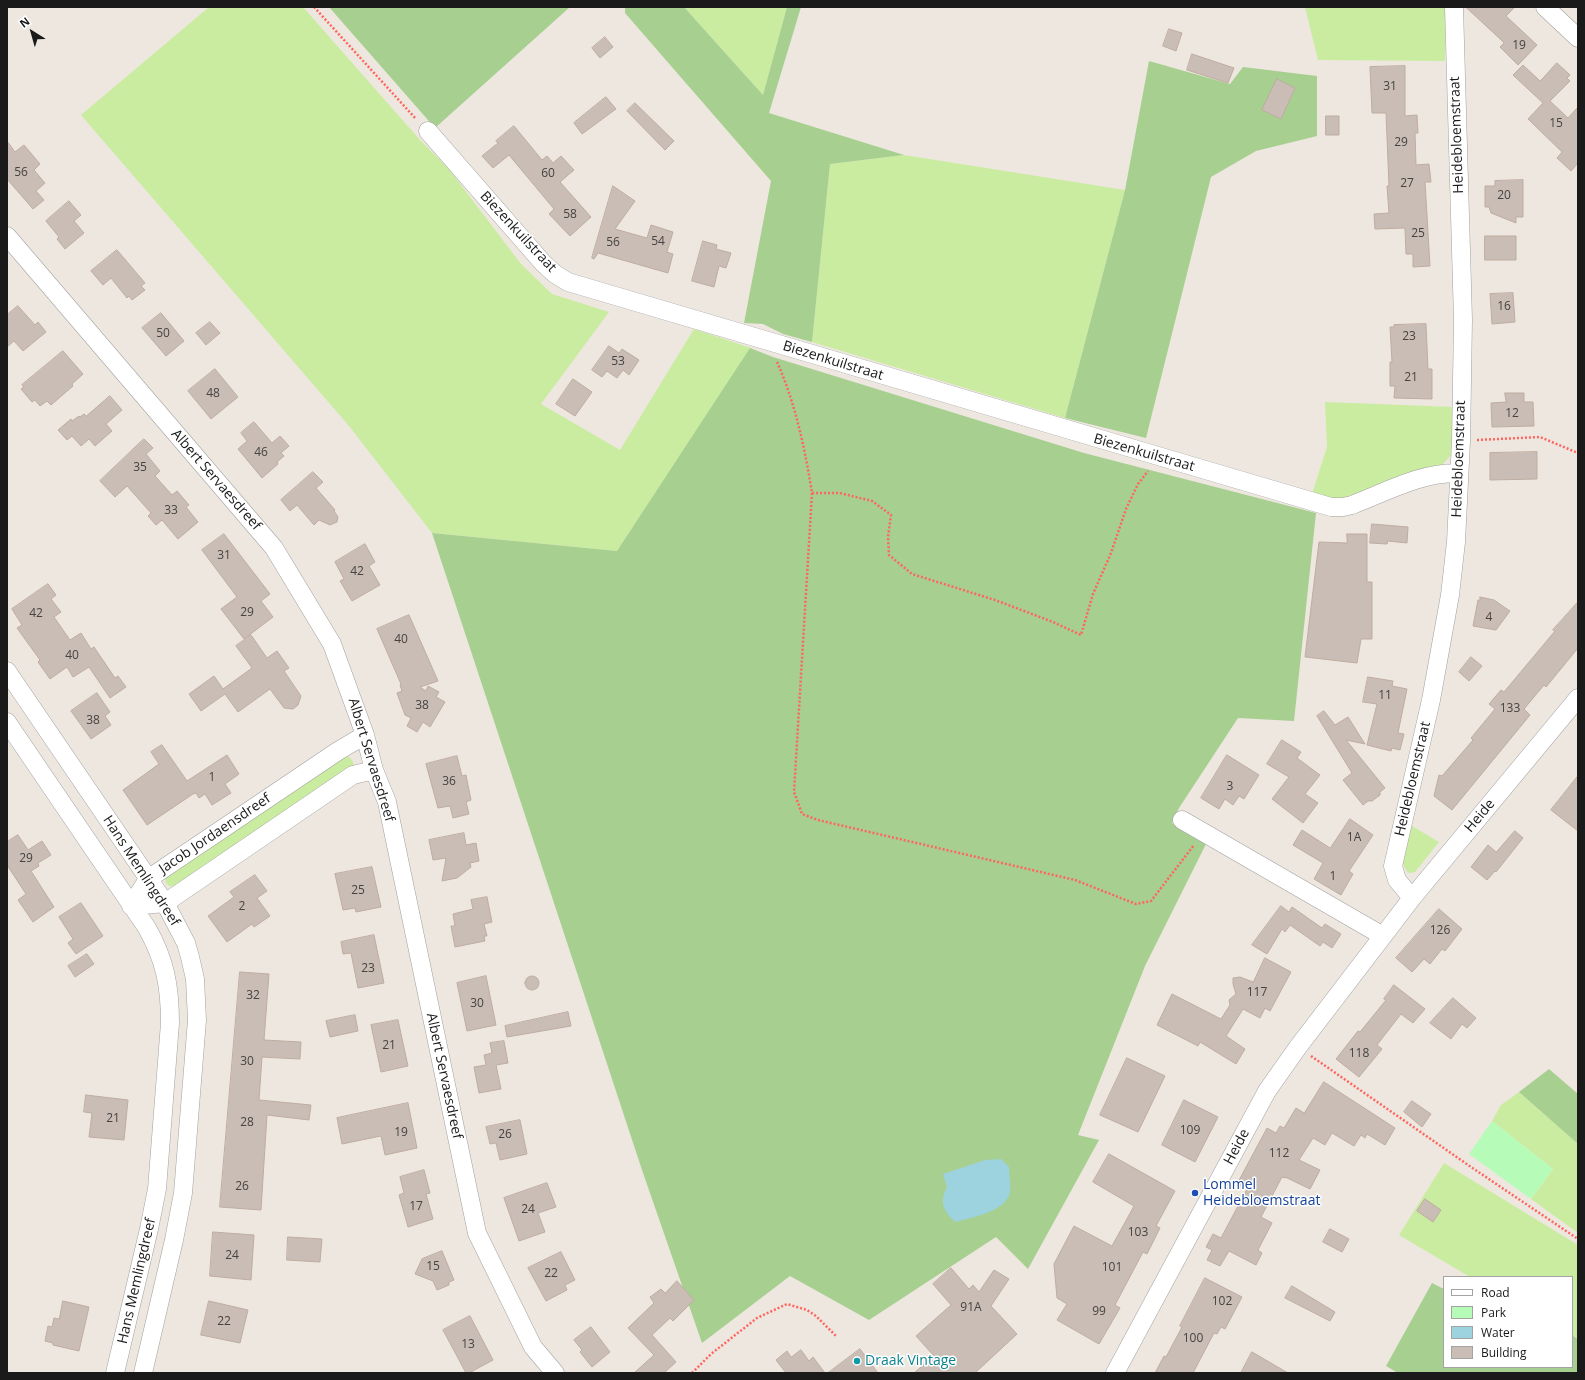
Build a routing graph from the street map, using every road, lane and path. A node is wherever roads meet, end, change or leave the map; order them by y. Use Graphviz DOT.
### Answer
graph roads {
  1 [pos="314,7"];
  2 [pos="1454,7"];
  3 [pos="1545,7"];
  4 [pos="1578,38"];
  5 [pos="428,131"];
  6 [pos="7,236"];
  7 [pos="784,378"];
  8 [pos="1461,441"];
  9 [pos="1578,453"];
  10 [pos="1159,457"];
  11 [pos="1459,473"];
  12 [pos="812,493"];
  13 [pos="7,671"];
  14 [pos="1578,698"];
  15 [pos="7,722"];
  16 [pos="365,735"];
  17 [pos="374,770"];
  18 [pos="1182,820"];
  19 [pos="1204,833"];
  20 [pos="148,879"];
  21 [pos="1412,898"];
  22 [pos="165,903"];
  23 [pos="132,906"];
  24 [pos="1383,936"];
  25 [pos="1298,1047"];
  26 [pos="157,1189"];
  27 [pos="183,1193"];
  28 [pos="1578,1239"];
  29 [pos="836,1337"];
  30 [pos="115,1373"];
  31 [pos="144,1373"];
  32 [pos="555,1373"];
  33 [pos="692,1373"];
  34 [pos="1115,1373"];
  1 -- 5 [label="path"];
  2 -- 8 [label="street, Heidebloemstraat"];
  3 -- 4 [label="street"];
  5 -- 10 [label="street, Biezenkuilstraat"];
  6 -- 16 [label="street, Albert Servaesdreef"];
  7 -- 12 [label="path"];
  8 -- 9 [label="path"];
  8 -- 11 [label="street, Heidebloemstraat"];
  10 -- 11 [label="street, Biezenkuilstraat"];
  10 -- 12 [label="path"];
  11 -- 21 [label="street, Heidebloemstraat"];
  12 -- 19 [label="path"];
  13 -- 20 [label="street, Hans Memlingdreef"];
  14 -- 21 [label="street, Heide"];
  15 -- 23 [label="street, Hans Memlingdreef"];
  16 -- 17 [label="street, Albert Servaesdreef"];
  16 -- 20 [label="street, Jacob Jordaensdreef"];
  17 -- 22 [label="street, Jacob Jordaensdreef"];
  17 -- 32 [label="street, Albert Servaesdreef"];
  18 -- 19 [label="street"];
  19 -- 24 [label="street"];
  20 -- 22 [label="street, Hans Memlingdreef"];
  20 -- 23 [label="street, Jacob Jordaensdreef"];
  21 -- 24 [label="street, Heide"];
  22 -- 23 [label="street, Jacob Jordaensdreef"];
  22 -- 27 [label="street, Hans Memlingdreef"];
  23 -- 26 [label="street, Hans Memlingdreef"];
  24 -- 25 [label="street, Heide"];
  25 -- 28 [label="path"];
  25 -- 34 [label="street, Heide"];
  26 -- 27 [label="street"];
  26 -- 30 [label="street, Hans Memlingdreef"];
  27 -- 31 [label="street, Hans Memlingdreef"];
  29 -- 33 [label="path"];
}
